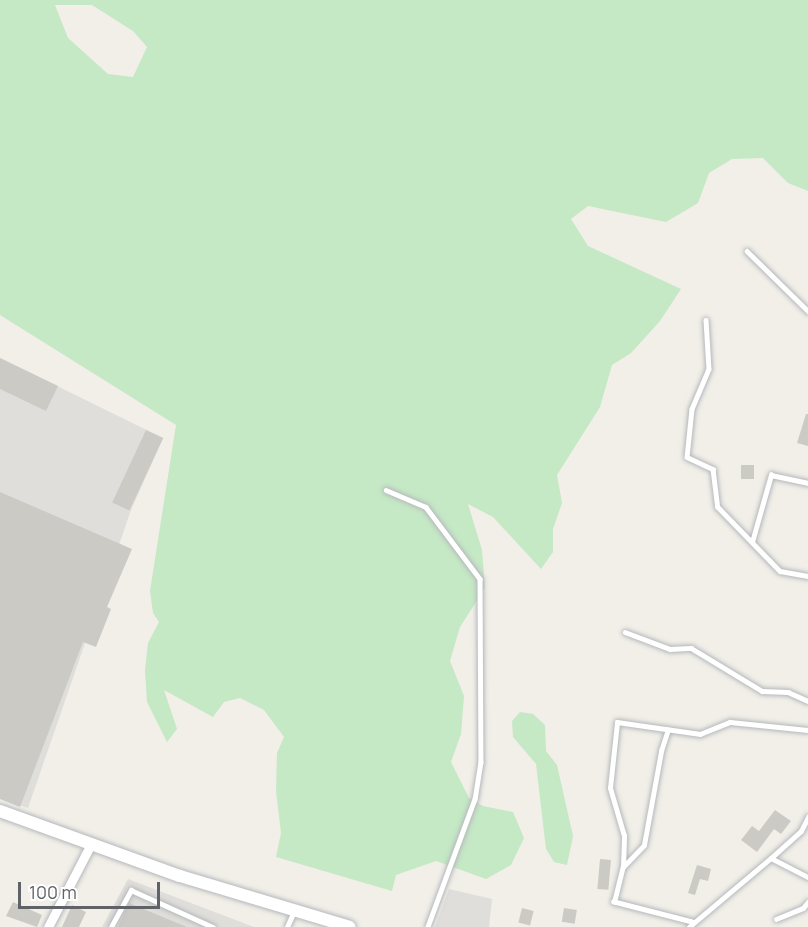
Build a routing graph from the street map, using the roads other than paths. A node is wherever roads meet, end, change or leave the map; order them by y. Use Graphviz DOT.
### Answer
graph roads {
  1 [pos="747,250"];
  2 [pos="808,311"];
  3 [pos="706,320"];
  4 [pos="808,483"];
  5 [pos="386,490"];
  6 [pos="752,542"];
  7 [pos="808,576"];
  8 [pos="625,632"];
  9 [pos="808,701"];
  10 [pos="668,730"];
  11 [pos="808,730"];
  12 [pos="1,814"];
  13 [pos="808,817"];
  14 [pos="91,844"];
  15 [pos="771,858"];
  16 [pos="623,867"];
  17 [pos="808,877"];
  18 [pos="808,902"];
  19 [pos="294,910"];
  20 [pos="776,919"];
  21 [pos="690,925"];
  22 [pos="48,927"];
  23 [pos="111,927"];
  24 [pos="213,927"];
  25 [pos="287,927"];
  26 [pos="350,927"];
  27 [pos="428,927"];
  1 -- 2 [label="lane"];
  3 -- 6 [label="lane"];
  4 -- 6 [label="lane"];
  5 -- 27 [label="lane"];
  6 -- 7 [label="lane"];
  8 -- 9 [label="lane"];
  10 -- 11 [label="lane"];
  10 -- 16 [label="lane"];
  10 -- 16 [label="lane"];
  12 -- 14 [label="street"];
  13 -- 15 [label="lane"];
  14 -- 19 [label="street"];
  14 -- 22 [label="street"];
  15 -- 17 [label="lane"];
  15 -- 21 [label="lane"];
  16 -- 21 [label="lane"];
  18 -- 20 [label="lane"];
  19 -- 25 [label="lane"];
  19 -- 26 [label="street"];
  23 -- 24 [label="lane"];
}
